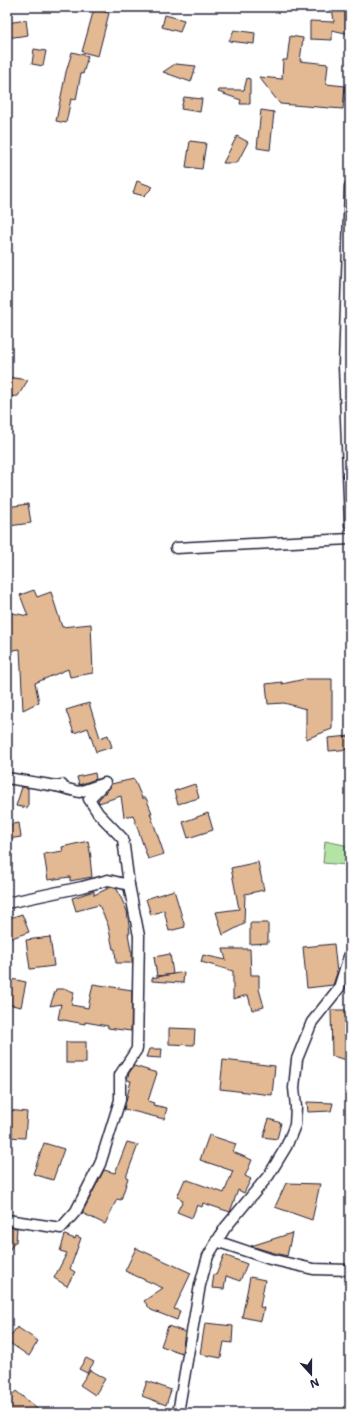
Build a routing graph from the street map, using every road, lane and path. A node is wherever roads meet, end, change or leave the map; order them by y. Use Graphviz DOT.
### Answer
graph roads {
  1 [pos="350,186"];
  2 [pos="350,525"];
  3 [pos="350,539"];
  4 [pos="176,548"];
  5 [pos="7,778"];
  6 [pos="129,885"];
  7 [pos="7,903"];
  8 [pos="350,953"];
  9 [pos="7,1220"];
  10 [pos="216,1241"];
  11 [pos="350,1270"];
  12 [pos="178,1413"];
  1 -- 2 [label="street"];
  3 -- 4 [label="street"];
  5 -- 6 [label="street"];
  6 -- 7 [label="street"];
  6 -- 9 [label="street"];
  8 -- 10 [label="street"];
  10 -- 11 [label="street"];
  10 -- 12 [label="street"];
}
